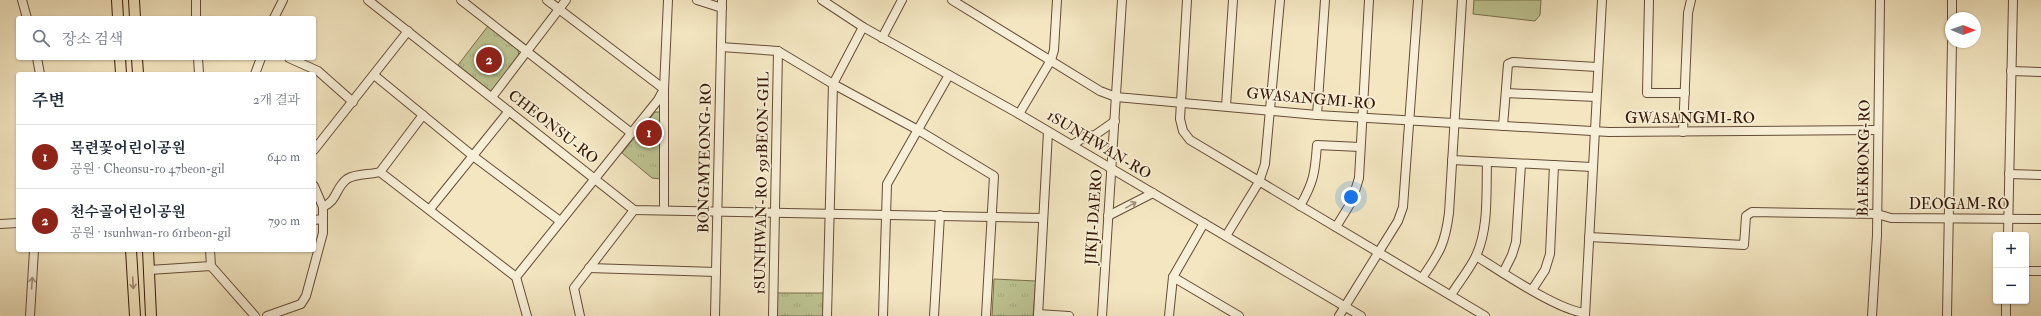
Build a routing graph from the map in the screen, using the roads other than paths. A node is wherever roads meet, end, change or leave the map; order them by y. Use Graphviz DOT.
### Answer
graph roads {
  1 [pos="22,0"];
  2 [pos="117,0"];
  3 [pos="134,0"];
  4 [pos="283,0"];
  5 [pos="368,0"];
  6 [pos="461,0"];
  7 [pos="547,0"];
  8 [pos="566,0"];
  9 [pos="668,0"];
  10 [pos="697,0"];
  11 [pos="822,0"];
  12 [pos="902,0"];
  13 [pos="952,0"];
  14 [pos="1057,0"];
  15 [pos="1122,0"];
  16 [pos="1187,0"];
  17 [pos="1233,0"];
  18 [pos="1280,0"];
  19 [pos="1325,0"];
  20 [pos="1369,0"];
  21 [pos="1418,0"];
  22 [pos="1462,0"];
  23 [pos="1602,0"];
  24 [pos="1649,0"];
  25 [pos="1691,0"];
  26 [pos="1880,0"];
  27 [pos="1952,0"];
  28 [pos="2013,0"];
  29 [pos="195,1"];
  30 [pos="722,4"];
  31 [pos="558,10"];
  32 [pos="1952,12"];
  33 [pos="26,16"];
  34 [pos="118,16"];
  35 [pos="135,16"];
  36 [pos="196,16"];
  37 [pos="275,16"];
  38 [pos="863,27"];
  39 [pos="408,31"];
  40 [pos="882,38"];
  41 [pos="721,47"];
  42 [pos="1952,48"];
  43 [pos="778,51"];
  44 [pos="526,52"];
  45 [pos="37,60"];
  46 [pos="120,60"];
  47 [pos="137,60"];
  48 [pos="198,60"];
  49 [pos="261,60"];
  50 [pos="294,60"];
  51 [pos="1051,60"];
  52 [pos="1597,67"];
  53 [pos="2011,71"];
  54 [pos="40,72"];
  55 [pos="121,72"];
  56 [pos="138,72"];
  57 [pos="199,72"];
  58 [pos="256,72"];
  59 [pos="2041,72"];
  60 [pos="374,75"];
  61 [pos="949,75"];
  62 [pos="832,84"];
  63 [pos="664,89"];
  64 [pos="1506,93"];
  65 [pos="1685,93"];
  66 [pos="492,97"];
  67 [pos="1116,97"];
  68 [pos="1596,97"];
  69 [pos="353,102"];
  70 [pos="1180,102"];
  71 [pos="1226,106"];
  72 [pos="509,111"];
  73 [pos="1269,111"];
  74 [pos="1019,114"];
  75 [pos="423,115"];
  76 [pos="1317,115"];
  77 [pos="1361,118"];
  78 [pos="1115,121"];
  79 [pos="1410,122"];
  80 [pos="1455,124"];
  81 [pos="1503,126"];
  82 [pos="918,130"];
  83 [pos="1878,130"];
  84 [pos="1595,131"];
  85 [pos="630,132"];
  86 [pos="1048,132"];
  87 [pos="1683,132"];
  88 [pos="1072,145"];
  89 [pos="1360,147"];
  90 [pos="316,148"];
  91 [pos="473,156"];
  92 [pos="1452,160"];
  93 [pos="1487,162"];
  94 [pos="1521,164"];
  95 [pos="1554,165"];
  96 [pos="1592,167"];
  97 [pos="1112,169"];
  98 [pos="380,172"];
  99 [pos="2009,174"];
  100 [pos="2041,175"];
  101 [pos="595,178"];
  102 [pos="1259,182"];
  103 [pos="316,191"];
  104 [pos="1153,194"];
  105 [pos="1300,206"];
  106 [pos="323,207"];
  107 [pos="430,209"];
  108 [pos="634,210"];
  109 [pos="664,210"];
  110 [pos="718,210"];
  111 [pos="775,211"];
  112 [pos="830,213"];
  113 [pos="885,214"];
  114 [pos="1877,214"];
  115 [pos="940,216"];
  116 [pos="1108,216"];
  117 [pos="992,217"];
  118 [pos="1949,217"];
  119 [pos="1043,218"];
  120 [pos="2008,218"];
  121 [pos="323,219"];
  122 [pos="2041,219"];
  123 [pos="316,220"];
  124 [pos="560,222"];
  125 [pos="16,223"];
  126 [pos="1204,223"];
  127 [pos="0,224"];
  128 [pos="1336,227"];
  129 [pos="2008,232"];
  130 [pos="1226,236"];
  131 [pos="1589,237"];
  132 [pos="34,252"];
  133 [pos="131,252"];
  134 [pos="148,252"];
  135 [pos="210,252"];
  136 [pos="1379,252"];
  137 [pos="1476,256"];
  138 [pos="210,266"];
  139 [pos="589,268"];
  140 [pos="149,270"];
  141 [pos="2029,271"];
  142 [pos="2041,271"];
  143 [pos="716,272"];
  144 [pos="1504,273"];
  145 [pos="516,277"];
  146 [pos="1173,277"];
  147 [pos="1422,278"];
  148 [pos="1532,290"];
  149 [pos="1451,295"];
  150 [pos="2006,304"];
  151 [pos="1345,306"];
  152 [pos="1585,314"];
  153 [pos="1038,315"];
  154 [pos="30,316"];
  155 [pos="135,316"];
  156 [pos="151,316"];
  157 [pos="255,316"];
  158 [pos="267,316"];
  159 [pos="527,316"];
  160 [pos="580,316"];
  161 [pos="715,316"];
  162 [pos="773,316"];
  163 [pos="827,316"];
  164 [pos="883,316"];
  165 [pos="934,316"];
  166 [pos="986,316"];
  167 [pos="1068,316"];
  168 [pos="1102,316"];
  169 [pos="1169,316"];
  170 [pos="1239,316"];
  171 [pos="1339,316"];
  172 [pos="1362,316"];
  173 [pos="1485,316"];
  174 [pos="1872,316"];
  175 [pos="1947,316"];
  176 [pos="2006,316"];
  1 -- 33 [label="street"];
  2 -- 34 [label="main road"];
  3 -- 35 [label="main road"];
  4 -- 37 [label="street"];
  5 -- 39 [label="street, CHEONSU-RO"];
  6 -- 44 [label="street"];
  7 -- 31 [label="street"];
  8 -- 31 [label="street"];
  9 -- 63 [label="street"];
  10 -- 30 [label="street"];
  11 -- 38 [label="street, 1SUNHWAN-RO"];
  12 -- 40 [label="street"];
  13 -- 51 [label="street, GWASANGMI-RO"];
  14 -- 51 [label="street"];
  15 -- 67 [label="street, JIKJI-DAERO"];
  16 -- 70 [label="street"];
  17 -- 71 [label="street"];
  18 -- 73 [label="street"];
  19 -- 76 [label="street"];
  20 -- 77 [label="street"];
  21 -- 79 [label="street"];
  22 -- 80 [label="street"];
  23 -- 52 [label="street"];
  24 -- 65 [label="street"];
  25 -- 65 [label="street"];
  26 -- 83 [label="street, BAEKBONG-RO"];
  27 -- 32 [label="street"];
  28 -- 53 [label="street"];
  29 -- 36 [label="street"];
  30 -- 41 [label="street, BONGMYEONG-RO"];
  31 -- 44 [label="street"];
  31 -- 63 [label="street"];
  38 -- 40 [label="street, 1SUNHWAN-RO"];
  38 -- 62 [label="street"];
  39 -- 60 [label="street"];
  39 -- 66 [label="street, CHEONSU-RO"];
  40 -- 61 [label="street, 1SUNHWAN-RO"];
  41 -- 43 [label="street"];
  41 -- 110 [label="street, BONGMYEONG-RO"];
  42 -- 118 [label="street"];
  43 -- 62 [label="street"];
  43 -- 111 [label="street, 1SUNHWAN-RO 591BEON-GIL"];
  44 -- 66 [label="street"];
  44 -- 85 [label="street"];
  45 -- 54 [label="street"];
  46 -- 55 [label="main road"];
  47 -- 56 [label="main road"];
  48 -- 57 [label="street"];
  49 -- 58 [label="street"];
  50 -- 69 [label="street"];
  51 -- 67 [label="street, GWASANGMI-RO"];
  51 -- 74 [label="street"];
  52 -- 64 [label="street"];
  52 -- 68 [label="street"];
  53 -- 59 [label="street"];
  53 -- 99 [label="street"];
  60 -- 69 [label="street"];
  60 -- 75 [label="street"];
  61 -- 74 [label="street, 1SUNHWAN-RO"];
  61 -- 82 [label="street"];
  62 -- 82 [label="street"];
  62 -- 112 [label="street"];
  63 -- 85 [label="street"];
  63 -- 109 [label="street"];
  64 -- 68 [label="street"];
  64 -- 81 [label="street"];
  65 -- 87 [label="street"];
  66 -- 72 [label="street, CHEONSU-RO"];
  67 -- 70 [label="street, GWASANGMI-RO"];
  67 -- 78 [label="street, JIKJI-DAERO"];
  68 -- 84 [label="street"];
  69 -- 90 [label="street"];
  70 -- 71 [label="street, GWASANGMI-RO"];
  70 -- 102 [label="street"];
  71 -- 73 [label="street, GWASANGMI-RO"];
  72 -- 91 [label="street"];
  72 -- 101 [label="street, CHEONSU-RO"];
  73 -- 76 [label="street, GWASANGMI-RO"];
  73 -- 102 [label="street"];
  74 -- 86 [label="street, 1SUNHWAN-RO"];
  75 -- 91 [label="street"];
  75 -- 98 [label="street"];
  76 -- 77 [label="street, GWASANGMI-RO"];
  77 -- 79 [label="street, GWASANGMI-RO"];
  77 -- 89 [label="street"];
  78 -- 88 [label="street"];
  78 -- 97 [label="street, JIKJI-DAERO"];
  79 -- 80 [label="street, GWASANGMI-RO"];
  79 -- 136 [label="street"];
  80 -- 81 [label="street, GWASANGMI-RO"];
  80 -- 92 [label="street"];
  81 -- 84 [label="street, GWASANGMI-RO"];
  82 -- 113 [label="street"];
  82 -- 117 [label="street"];
  83 -- 87 [label="street, GWASANGMI-RO"];
  83 -- 114 [label="street, BAEKBONG-RO"];
  84 -- 87 [label="street, GWASANGMI-RO"];
  84 -- 96 [label="street"];
  85 -- 101 [label="street"];
  86 -- 88 [label="street, 1SUNHWAN-RO"];
  86 -- 119 [label="street"];
  88 -- 97 [label="street, 1SUNHWAN-RO"];
  89 -- 105 [label="street"];
  89 -- 128 [label="street"];
  91 -- 107 [label="street"];
  91 -- 124 [label="street"];
  92 -- 93 [label="street"];
  92 -- 147 [label="street"];
  93 -- 94 [label="street"];
  93 -- 137 [label="street"];
  94 -- 95 [label="street"];
  94 -- 144 [label="street"];
  95 -- 96 [label="street"];
  95 -- 148 [label="street"];
  96 -- 131 [label="street"];
  97 -- 104 [label="street, 1SUNHWAN-RO"];
  97 -- 116 [label="street, JIKJI-DAERO"];
  98 -- 106 [label="street"];
  98 -- 107 [label="street"];
  99 -- 100 [label="street"];
  99 -- 120 [label="street"];
  101 -- 108 [label="street, CHEONSU-RO"];
  101 -- 124 [label="street"];
  102 -- 105 [label="street"];
  102 -- 130 [label="street"];
  103 -- 106 [label="street"];
  116 -- 104 [label="street, one-way"];
  104 -- 126 [label="street, 1SUNHWAN-RO"];
  105 -- 128 [label="street"];
  106 -- 121 [label="street"];
  107 -- 145 [label="street"];
  108 -- 109 [label="street"];
  108 -- 139 [label="street"];
  109 -- 110 [label="street"];
  110 -- 111 [label="street"];
  110 -- 143 [label="street, BONGMYEONG-RO"];
  111 -- 112 [label="street"];
  111 -- 162 [label="street, 1SUNHWAN-RO 591BEON-GIL"];
  112 -- 113 [label="street"];
  112 -- 163 [label="street"];
  113 -- 115 [label="street"];
  113 -- 164 [label="street"];
  114 -- 118 [label="street, DEOGAM-RO"];
  114 -- 131 [label="street, DEOGAM-RO"];
  114 -- 174 [label="street, BAEKBONG-RO"];
  115 -- 117 [label="street"];
  115 -- 165 [label="street"];
  116 -- 168 [label="street, JIKJI-DAERO"];
  117 -- 119 [label="street"];
  117 -- 166 [label="street"];
  118 -- 120 [label="street, DEOGAM-RO"];
  118 -- 175 [label="street"];
  119 -- 153 [label="street"];
  120 -- 122 [label="street, DEOGAM-RO"];
  120 -- 129 [label="street"];
  121 -- 123 [label="street"];
  121 -- 158 [label="street"];
  124 -- 145 [label="street"];
  125 -- 127 [label="street"];
  126 -- 130 [label="street, 1SUNHWAN-RO"];
  126 -- 146 [label="street"];
  128 -- 136 [label="street"];
  130 -- 151 [label="street, 1SUNHWAN-RO"];
  131 -- 152 [label="street"];
  154 -- 132 [label="street, one-way"];
  133 -- 155 [label="main road, one-way"];
  134 -- 140 [label="main road"];
  135 -- 138 [label="street"];
  136 -- 147 [label="street"];
  136 -- 151 [label="street"];
  137 -- 144 [label="street"];
  137 -- 149 [label="street"];
  138 -- 140 [label="street"];
  138 -- 157 [label="street"];
  139 -- 143 [label="street"];
  139 -- 160 [label="street"];
  140 -- 156 [label="main road"];
  141 -- 142 [label="street"];
  143 -- 161 [label="street, BONGMYEONG-RO"];
  144 -- 148 [label="street"];
  145 -- 159 [label="street"];
  146 -- 169 [label="street"];
  146 -- 170 [label="street"];
  147 -- 149 [label="street"];
  148 -- 152 [label="street"];
  149 -- 173 [label="street"];
  150 -- 176 [label="street"];
  151 -- 171 [label="street"];
  151 -- 172 [label="street, 1SUNHWAN-RO"];
  153 -- 167 [label="street"];
}
